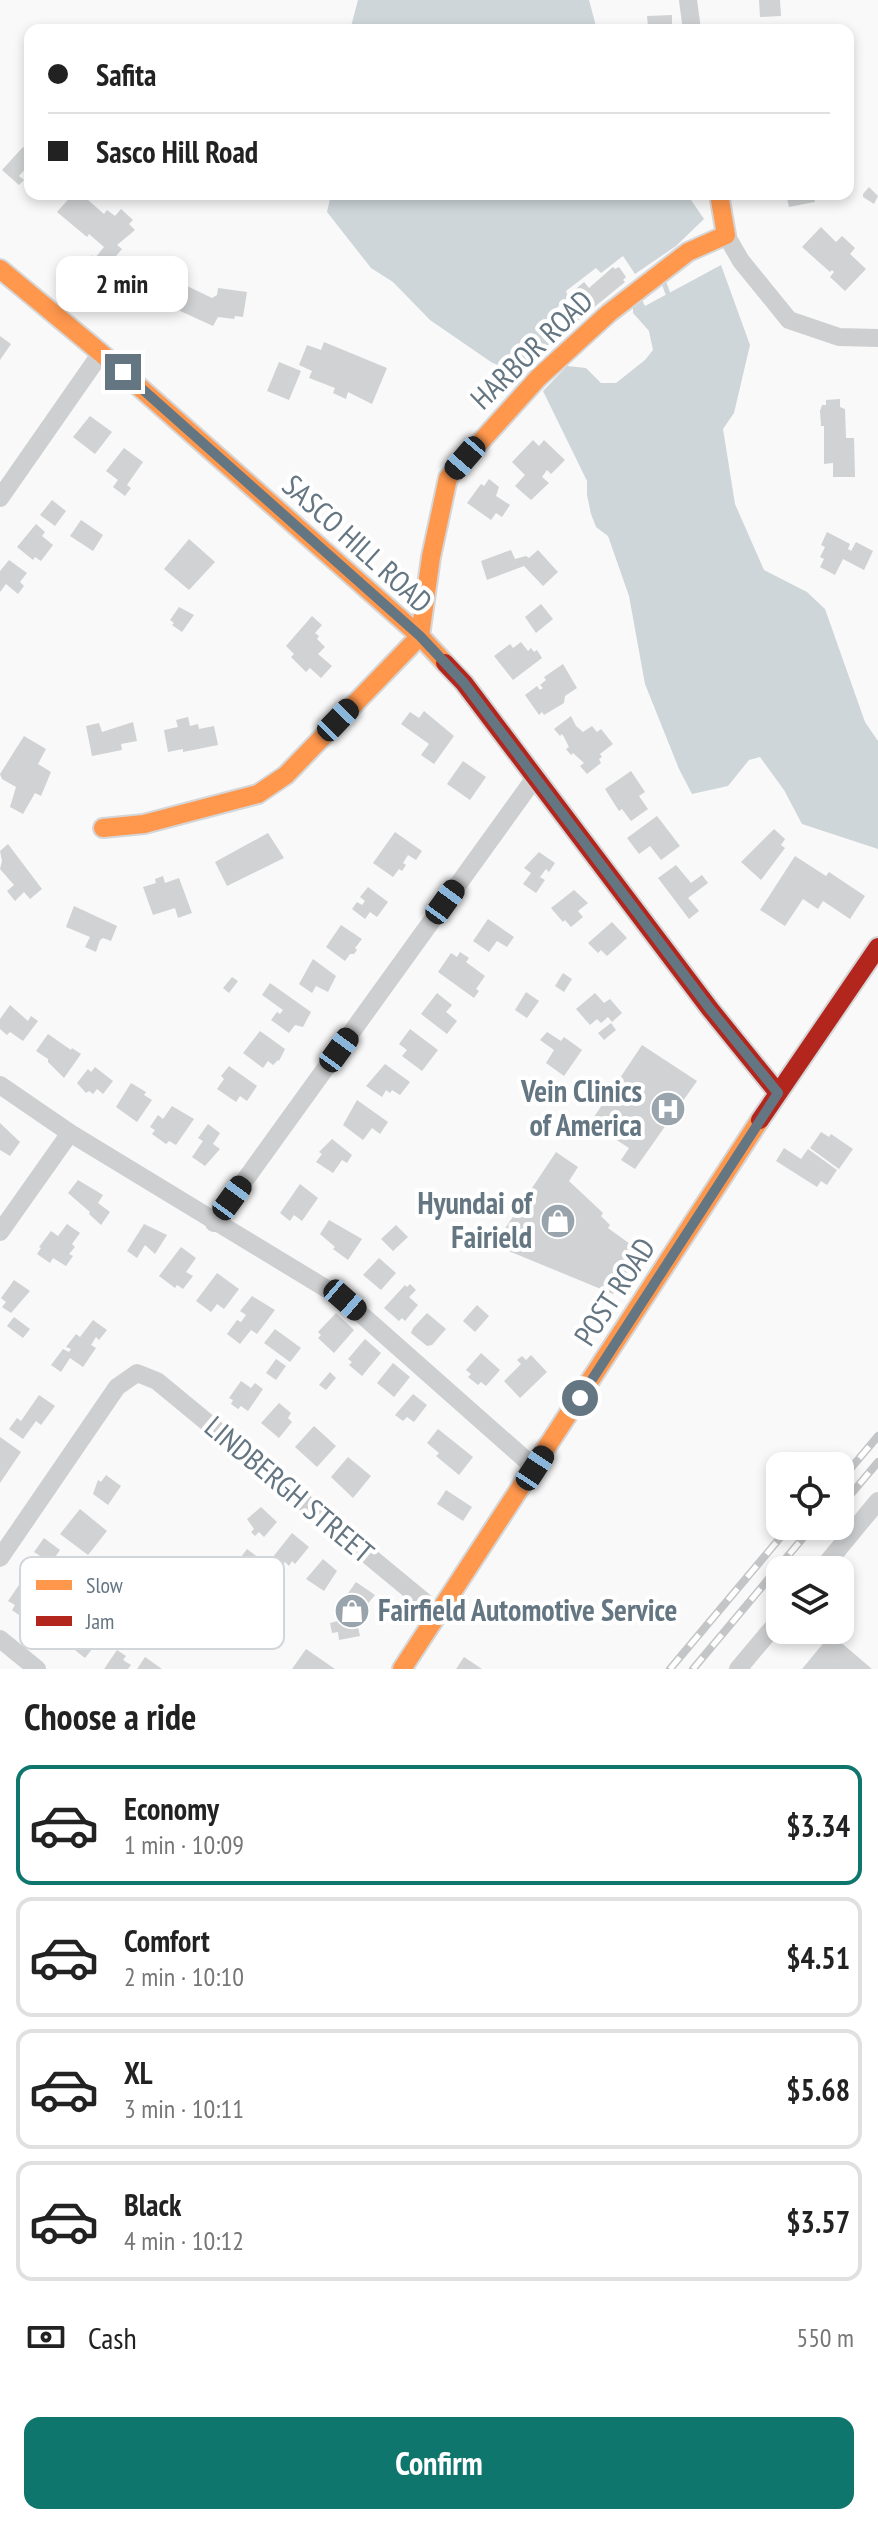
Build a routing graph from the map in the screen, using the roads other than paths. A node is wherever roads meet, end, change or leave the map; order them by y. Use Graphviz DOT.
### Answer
graph roads {
  1 [pos="688,0"];
  2 [pos="691,24"];
  3 [pos="720,200"];
  4 [pos="726,235"];
  5 [pos="0,269"];
  6 [pos="878,338"];
  7 [pos="101,353"];
  8 [pos="0,498"];
  9 [pos="420,636"];
  10 [pos="534,779"];
  11 [pos="103,828"];
  12 [pos="878,947"];
  13 [pos="0,1085"];
  14 [pos="778,1093"];
  15 [pos="70,1133"];
  16 [pos="214,1223"];
  17 [pos="0,1232"];
  18 [pos="535,1468"];
  19 [pos="878,1501"];
  20 [pos="833,1556"];
  21 [pos="0,1558"];
  22 [pos="438,1613"];
  23 [pos="766,1636"];
  24 [pos="0,1639"];
  25 [pos="37,1669"];
  26 [pos="402,1669"];
  27 [pos="738,1669"];
  1 -- 2 [label="street"];
  3 -- 4 [label="street"];
  4 -- 6 [label="street"];
  4 -- 9 [label="street, HARBOR ROAD"];
  5 -- 7 [label="street, SASCO HILL ROAD"];
  7 -- 8 [label="street"];
  7 -- 9 [label="street, SASCO HILL ROAD"];
  9 -- 10 [label="street, SASCO HILL ROAD"];
  9 -- 11 [label="street"];
  10 -- 14 [label="street, SASCO HILL ROAD"];
  10 -- 16 [label="street"];
  12 -- 14 [label="street, POST ROAD"];
  13 -- 15 [label="street"];
  14 -- 18 [label="street, POST ROAD"];
  15 -- 16 [label="street"];
  15 -- 17 [label="street"];
  16 -- 18 [label="street"];
  18 -- 22 [label="street, POST ROAD"];
  19 -- 20 [label="street"];
  21 -- 22 [label="street, LINDBERGH STREET"];
  22 -- 26 [label="street, POST ROAD"];
  23 -- 27 [label="street"];
  24 -- 25 [label="street"];
}
